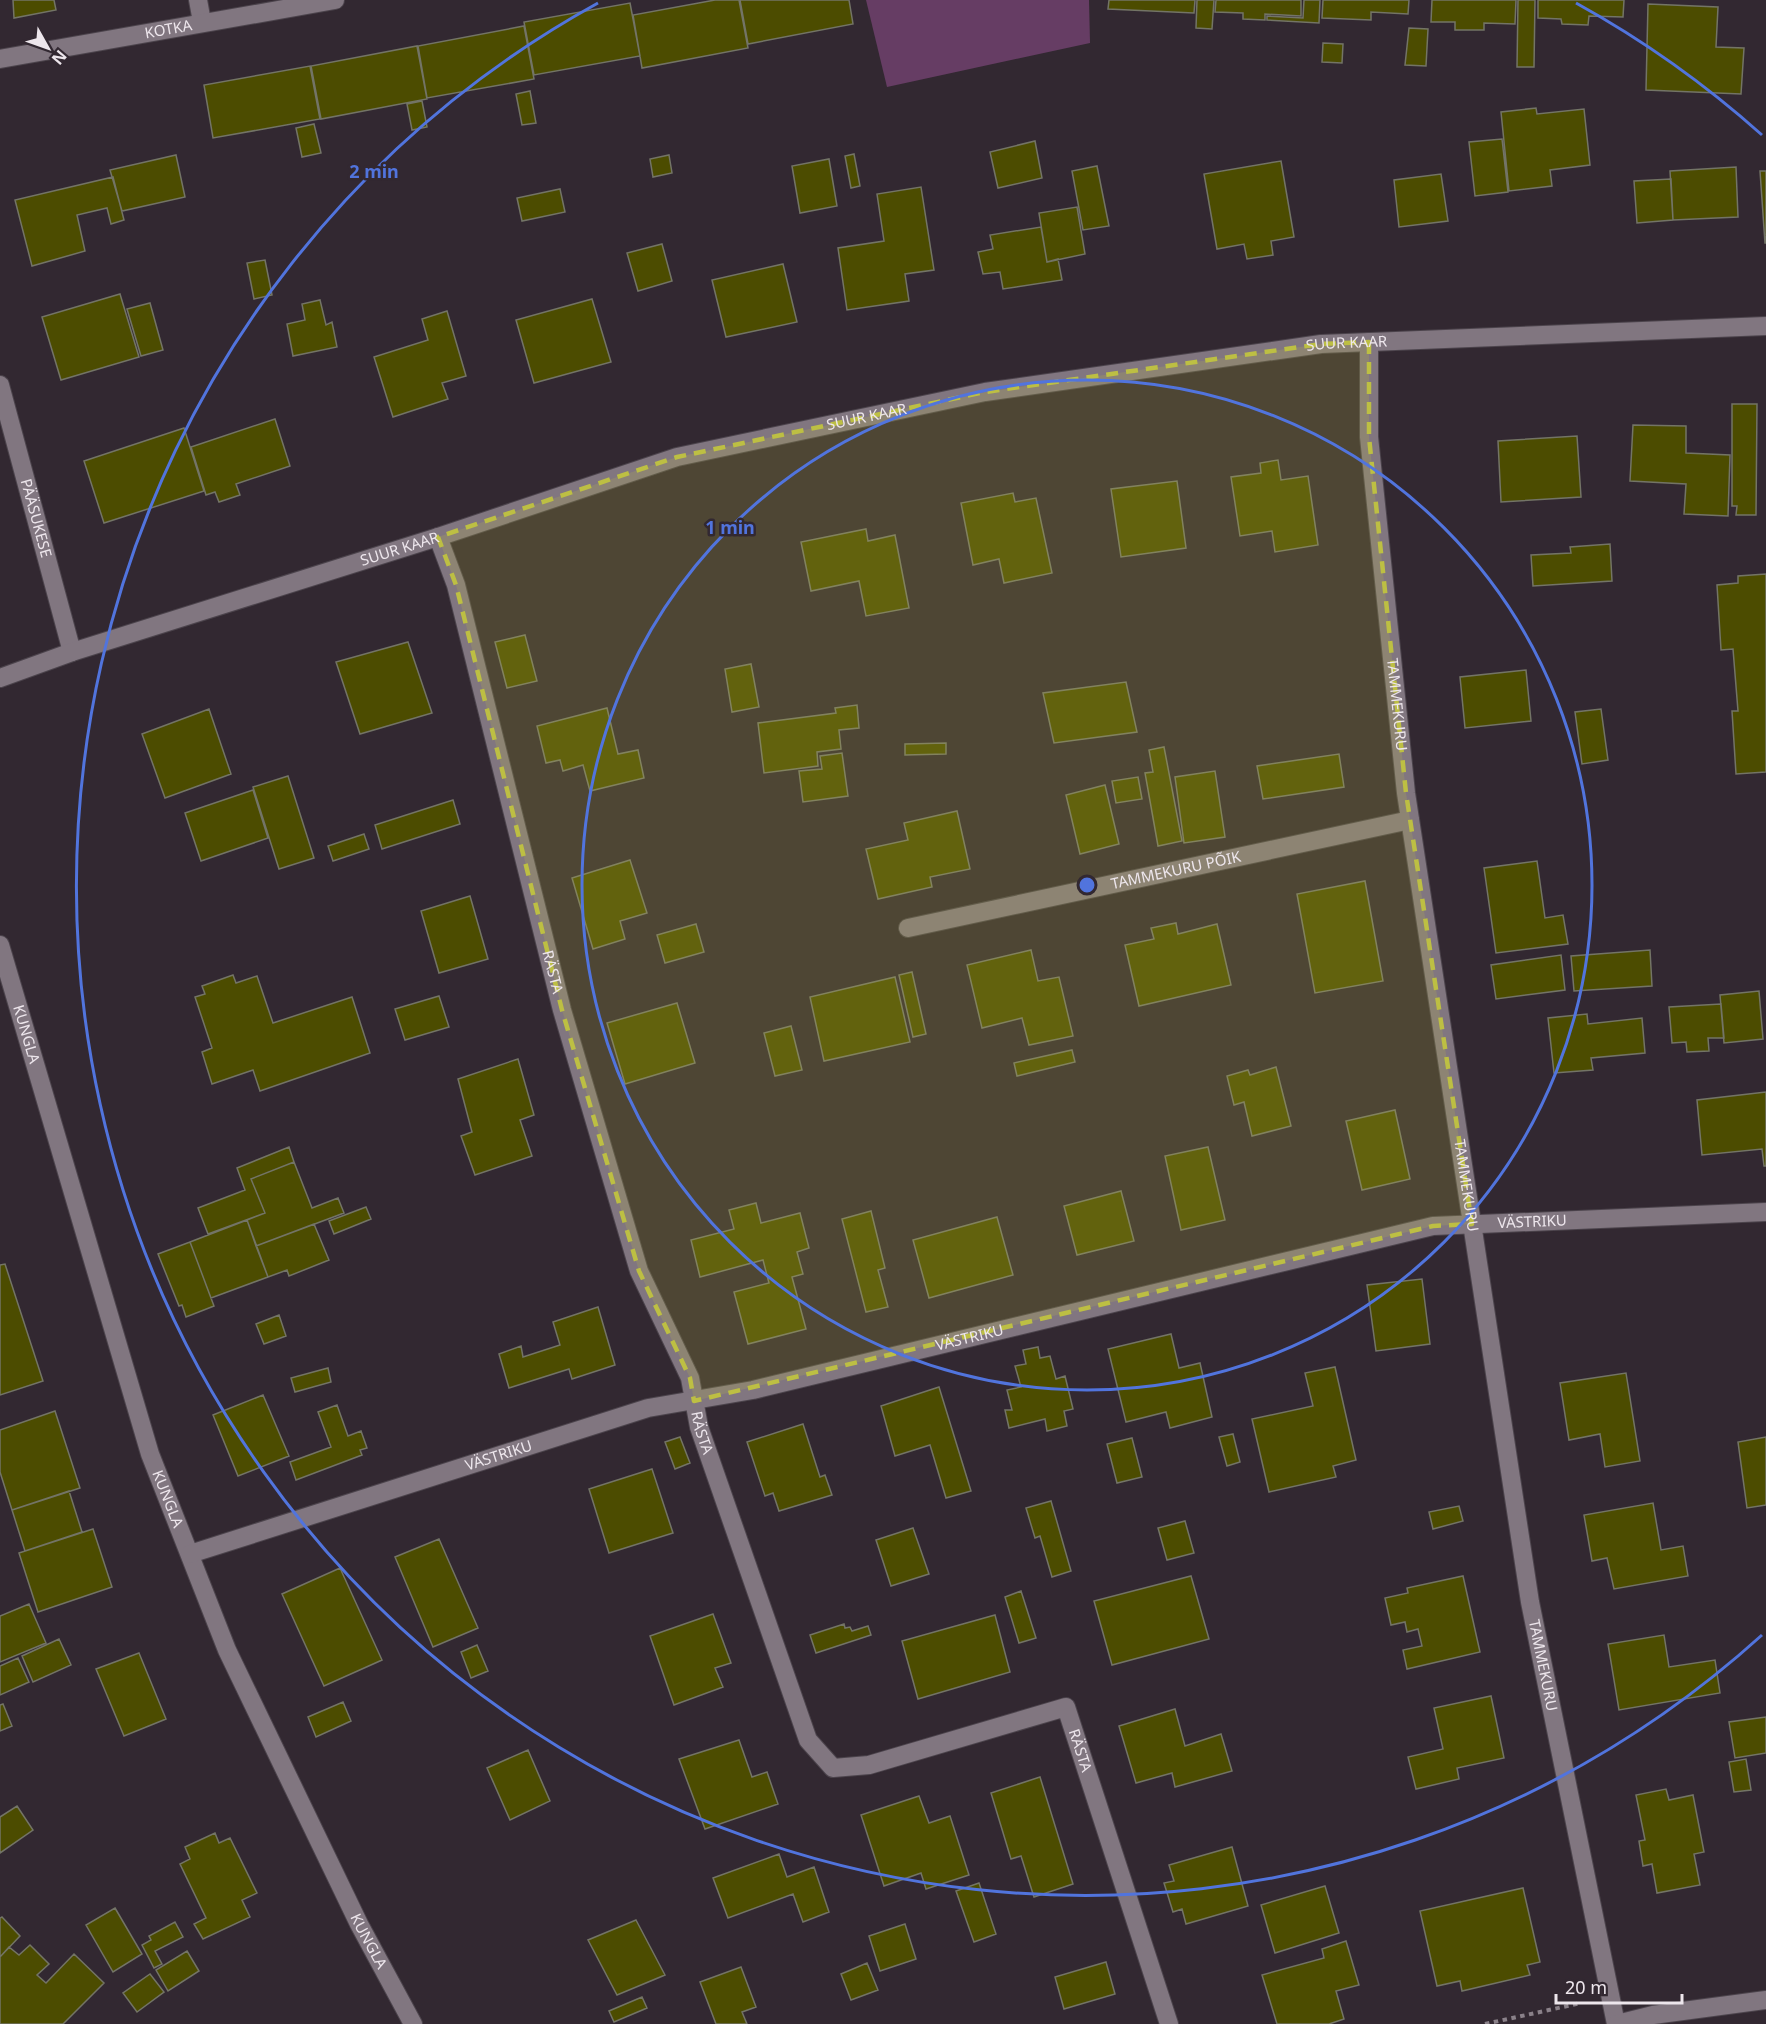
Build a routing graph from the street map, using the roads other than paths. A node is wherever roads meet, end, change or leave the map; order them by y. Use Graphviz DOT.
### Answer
graph roads {
  1 [pos="198,0"];
  2 [pos="336,0"];
  3 [pos="202,22"];
  4 [pos="0,59"];
  5 [pos="1766,326"];
  6 [pos="1370,342"];
  7 [pos="0,385"];
  8 [pos="438,537"];
  9 [pos="72,652"];
  10 [pos="0,678"];
  11 [pos="1410,820"];
  12 [pos="908,928"];
  13 [pos="0,945"];
  14 [pos="1766,1212"];
  15 [pos="1472,1224"];
  16 [pos="694,1401"];
  17 [pos="190,1554"];
  18 [pos="1766,2000"];
  19 [pos="413,2024"];
  20 [pos="1169,2024"];
  21 [pos="1617,2024"];
  1 -- 3 [label="street"];
  2 -- 3 [label="street, KOTKA"];
  3 -- 4 [label="street, KOTKA"];
  5 -- 6 [label="street, SUUR KAAR"];
  6 -- 8 [label="street, SUUR KAAR"];
  6 -- 11 [label="street, TAMMEKURU"];
  7 -- 9 [label="street, PÄÄSUKESE"];
  8 -- 9 [label="street, SUUR KAAR"];
  8 -- 16 [label="street, RÄSTA"];
  9 -- 10 [label="street, SUUR KAAR"];
  11 -- 12 [label="street, TAMMEKURU PÕIK"];
  11 -- 15 [label="street, TAMMEKURU"];
  13 -- 17 [label="street, KUNGLA"];
  14 -- 15 [label="street, VÄSTRIKU"];
  15 -- 16 [label="street, VÄSTRIKU"];
  15 -- 21 [label="street, TAMMEKURU"];
  16 -- 17 [label="street, VÄSTRIKU"];
  16 -- 20 [label="street, RÄSTA"];
  17 -- 19 [label="street, KUNGLA"];
  18 -- 21 [label="street"];
}
